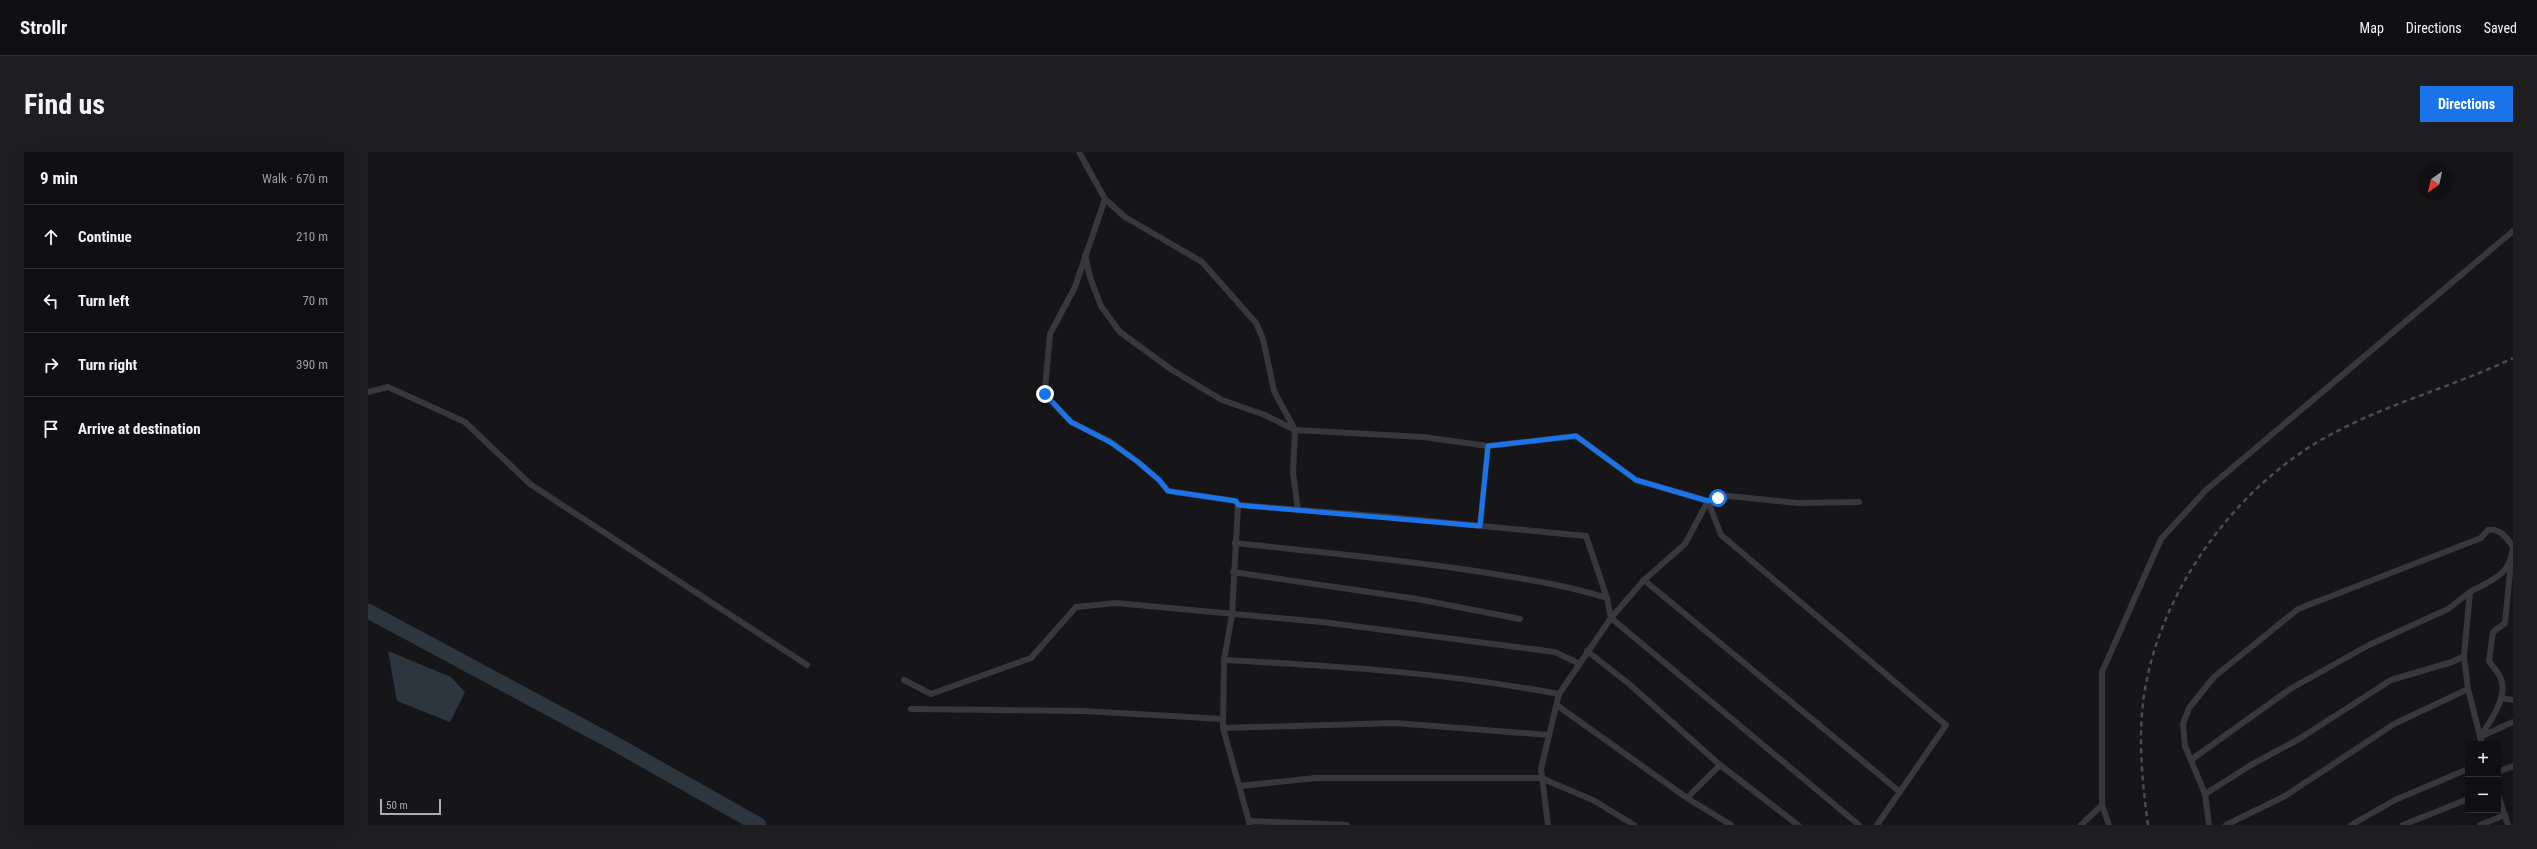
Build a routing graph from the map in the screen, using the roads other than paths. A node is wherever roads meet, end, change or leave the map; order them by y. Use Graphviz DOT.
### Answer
graph roads {
  1 [pos="1079,152"];
  2 [pos="1105,199"];
  3 [pos="2513,231"];
  4 [pos="1085,254"];
  5 [pos="368,392"];
  6 [pos="1295,430"];
  7 [pos="1488,446"];
  8 [pos="1708,501"];
  9 [pos="1858,502"];
  10 [pos="1238,505"];
  11 [pos="1298,510"];
  12 [pos="1480,526"];
  13 [pos="1235,543"];
  14 [pos="2511,561"];
  15 [pos="1233,572"];
  16 [pos="1644,580"];
  17 [pos="2470,592"];
  18 [pos="1606,598"];
  19 [pos="1232,615"];
  20 [pos="1611,618"];
  21 [pos="1520,619"];
  22 [pos="1587,652"];
  23 [pos="2464,656"];
  24 [pos="1224,660"];
  25 [pos="1578,663"];
  26 [pos="807,665"];
  27 [pos="904,680"];
  28 [pos="2468,689"];
  29 [pos="1559,694"];
  30 [pos="2501,698"];
  31 [pos="2513,700"];
  32 [pos="1558,706"];
  33 [pos="911,709"];
  34 [pos="1223,719"];
  35 [pos="2513,722"];
  36 [pos="1222,728"];
  37 [pos="1549,736"];
  38 [pos="2480,737"];
  39 [pos="2481,741"];
  40 [pos="2191,760"];
  41 [pos="1720,765"];
  42 [pos="2513,766"];
  43 [pos="2465,770"];
  44 [pos="2501,771"];
  45 [pos="1541,778"];
  46 [pos="1240,786"];
  47 [pos="1900,792"];
  48 [pos="2204,794"];
  49 [pos="1687,798"];
  50 [pos="2465,800"];
  51 [pos="2501,804"];
  52 [pos="2102,805"];
  53 [pos="2505,815"];
  54 [pos="1250,823"];
  55 [pos="1347,825"];
  56 [pos="1548,825"];
  57 [pos="1634,825"];
  58 [pos="1731,825"];
  59 [pos="1798,825"];
  60 [pos="1859,825"];
  61 [pos="1877,825"];
  62 [pos="2081,825"];
  63 [pos="2109,825"];
  64 [pos="2209,825"];
  65 [pos="2226,825"];
  66 [pos="2351,825"];
  67 [pos="2403,825"];
  68 [pos="2480,825"];
  69 [pos="2508,825"];
  1 -- 2 [label="street"];
  2 -- 4 [label="street"];
  2 -- 6 [label="street"];
  3 -- 52 [label="street"];
  4 -- 6 [label="street"];
  4 -- 10 [label="street"];
  5 -- 26 [label="street"];
  6 -- 7 [label="street"];
  6 -- 11 [label="street"];
  7 -- 8 [label="street"];
  7 -- 12 [label="street"];
  8 -- 9 [label="street"];
  8 -- 16 [label="street"];
  8 -- 47 [label="street"];
  10 -- 11 [label="street"];
  10 -- 13 [label="street"];
  11 -- 12 [label="street"];
  12 -- 18 [label="street"];
  13 -- 15 [label="street"];
  13 -- 18 [label="street"];
  14 -- 17 [label="street"];
  14 -- 30 [label="street"];
  14 -- 40 [label="street"];
  15 -- 19 [label="street"];
  15 -- 21 [label="street"];
  16 -- 20 [label="street"];
  16 -- 47 [label="street"];
  17 -- 23 [label="street"];
  17 -- 40 [label="street"];
  18 -- 20 [label="street"];
  19 -- 24 [label="street"];
  19 -- 25 [label="street"];
  19 -- 27 [label="street"];
  20 -- 22 [label="street"];
  20 -- 60 [label="street"];
  22 -- 25 [label="street"];
  22 -- 41 [label="street"];
  23 -- 28 [label="street"];
  23 -- 48 [label="street"];
  24 -- 29 [label="street"];
  24 -- 34 [label="street"];
  25 -- 29 [label="street"];
  28 -- 38 [label="street"];
  28 -- 65 [label="street"];
  29 -- 32 [label="street"];
  30 -- 31 [label="street"];
  30 -- 38 [label="street"];
  32 -- 37 [label="street"];
  32 -- 49 [label="street"];
  33 -- 34 [label="street"];
  34 -- 36 [label="street"];
  35 -- 38 [label="street"];
  36 -- 37 [label="street"];
  36 -- 46 [label="street"];
  37 -- 45 [label="street"];
  38 -- 39 [label="street"];
  40 -- 48 [label="street"];
  41 -- 49 [label="street"];
  41 -- 59 [label="street"];
  42 -- 44 [label="street"];
  43 -- 66 [label="street"];
  45 -- 46 [label="street"];
  45 -- 56 [label="street"];
  45 -- 57 [label="street"];
  46 -- 54 [label="street"];
  47 -- 61 [label="street"];
  48 -- 64 [label="street"];
  49 -- 58 [label="street"];
  50 -- 67 [label="street"];
  51 -- 53 [label="street"];
  52 -- 62 [label="street"];
  52 -- 63 [label="street"];
  53 -- 68 [label="street"];
  53 -- 69 [label="street"];
  54 -- 55 [label="street"];
}
